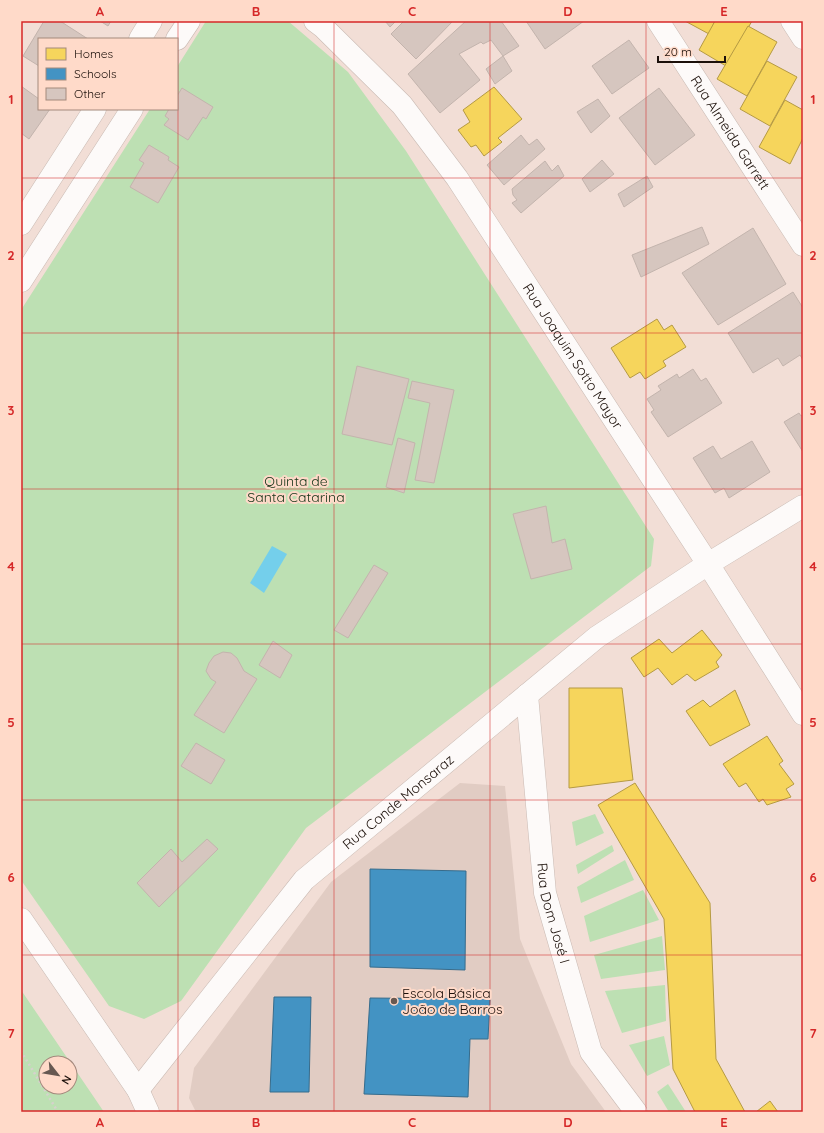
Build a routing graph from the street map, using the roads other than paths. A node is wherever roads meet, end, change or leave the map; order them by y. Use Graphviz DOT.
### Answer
graph roads {
  1 [pos="151,21"];
  2 [pos="189,21"];
  3 [pos="315,21"];
  4 [pos="658,21"];
  5 [pos="792,21"];
  6 [pos="141,38"];
  7 [pos="178,38"];
  8 [pos="803,38"];
  9 [pos="94,110"];
  10 [pos="131,110"];
  11 [pos="21,224"];
  12 [pos="803,245"];
  13 [pos="21,281"];
  14 [pos="803,506"];
  15 [pos="708,564"];
  16 [pos="527,695"];
  17 [pos="803,714"];
  18 [pos="21,920"];
  19 [pos="138,1090"];
  20 [pos="148,1112"];
  21 [pos="636,1112"];
  1 -- 6 [label="street"];
  2 -- 7 [label="street"];
  3 -- 15 [label="street, Rua Joaquim Sotto Mayor"];
  4 -- 12 [label="street, Rua Almeida Garrett"];
  5 -- 8 [label="street"];
  9 -- 11 [label="street"];
  10 -- 13 [label="street"];
  14 -- 15 [label="street, Rua Conde Monsaraz"];
  15 -- 16 [label="street, Rua Conde Monsaraz"];
  15 -- 17 [label="street, Rua Joaquim Sotto Mayor"];
  16 -- 19 [label="street, Rua Conde Monsaraz"];
  16 -- 21 [label="street, Rua Dom José I"];
  18 -- 19 [label="street"];
  19 -- 20 [label="street"];
}
